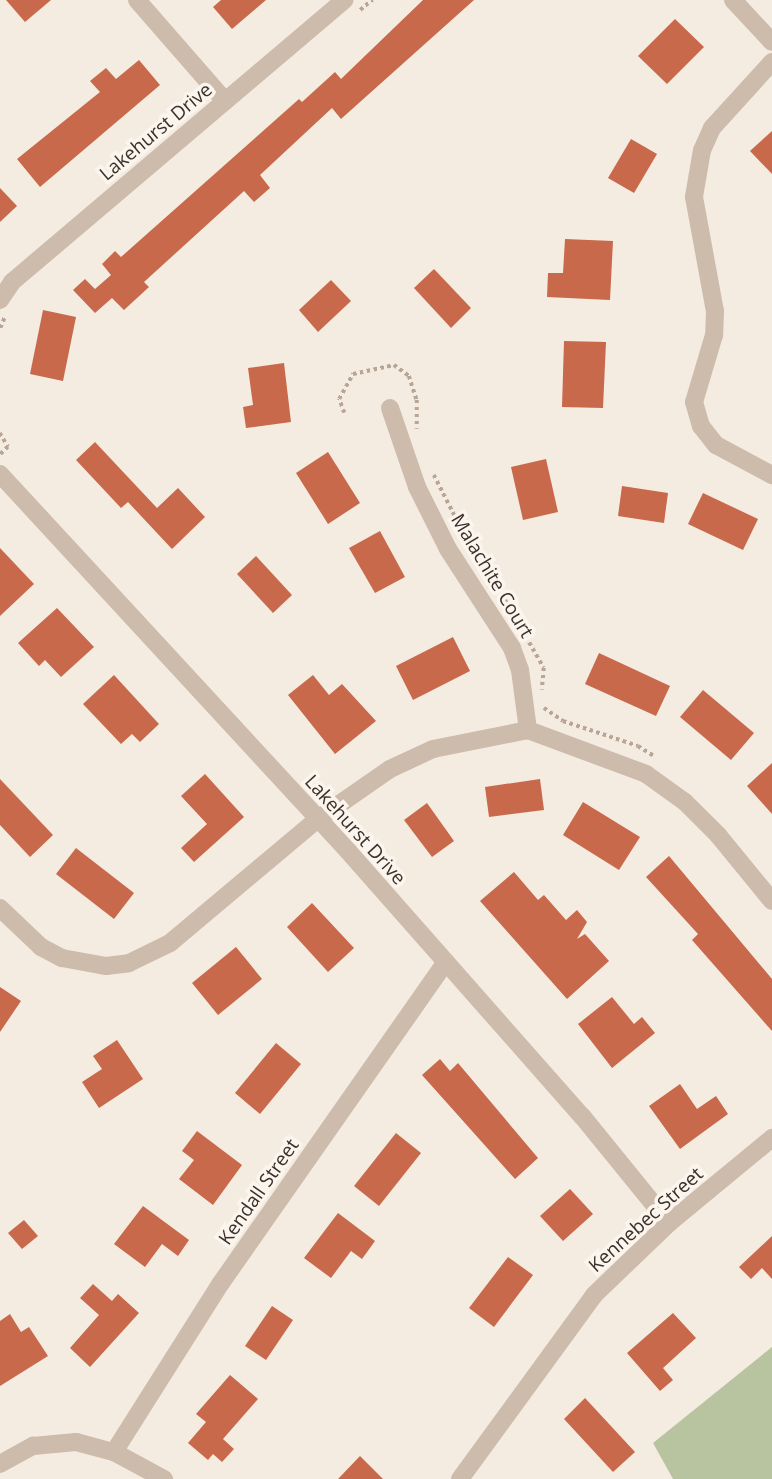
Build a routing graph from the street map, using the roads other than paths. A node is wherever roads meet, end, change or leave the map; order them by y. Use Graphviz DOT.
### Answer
graph roads {
  1 [pos="137,0"];
  2 [pos="344,0"];
  3 [pos="733,0"];
  4 [pos="772,42"];
  5 [pos="772,62"];
  6 [pos="225,101"];
  7 [pos="0,300"];
  8 [pos="390,408"];
  9 [pos="0,474"];
  10 [pos="772,475"];
  11 [pos="528,730"];
  12 [pos="318,819"];
  13 [pos="772,901"];
  14 [pos="0,908"];
  15 [pos="446,962"];
  16 [pos="772,1139"];
  17 [pos="669,1223"];
  18 [pos="114,1452"];
  19 [pos="0,1464"];
  20 [pos="474,1465"];
  21 [pos="163,1479"];
  22 [pos="460,1479"];
  23 [pos="486,1479"];
  1 -- 6 [label="street"];
  2 -- 6 [label="street, Lakehurst Drive"];
  3 -- 4 [label="street"];
  5 -- 10 [label="street"];
  6 -- 7 [label="street, Lakehurst Drive"];
  8 -- 11 [label="street, Malachite Court"];
  9 -- 12 [label="street, Lakehurst Drive"];
  11 -- 12 [label="street"];
  11 -- 13 [label="street"];
  12 -- 14 [label="street"];
  12 -- 15 [label="street, Lakehurst Drive"];
  15 -- 17 [label="street, Lakehurst Drive"];
  15 -- 18 [label="street, Kendall Street"];
  16 -- 17 [label="street, Kennebec Street"];
  17 -- 20 [label="street, Kennebec Street"];
  18 -- 19 [label="street"];
  18 -- 21 [label="street"];
  20 -- 22 [label="street, Kennebec Street"];
  20 -- 23 [label="street"];
}
